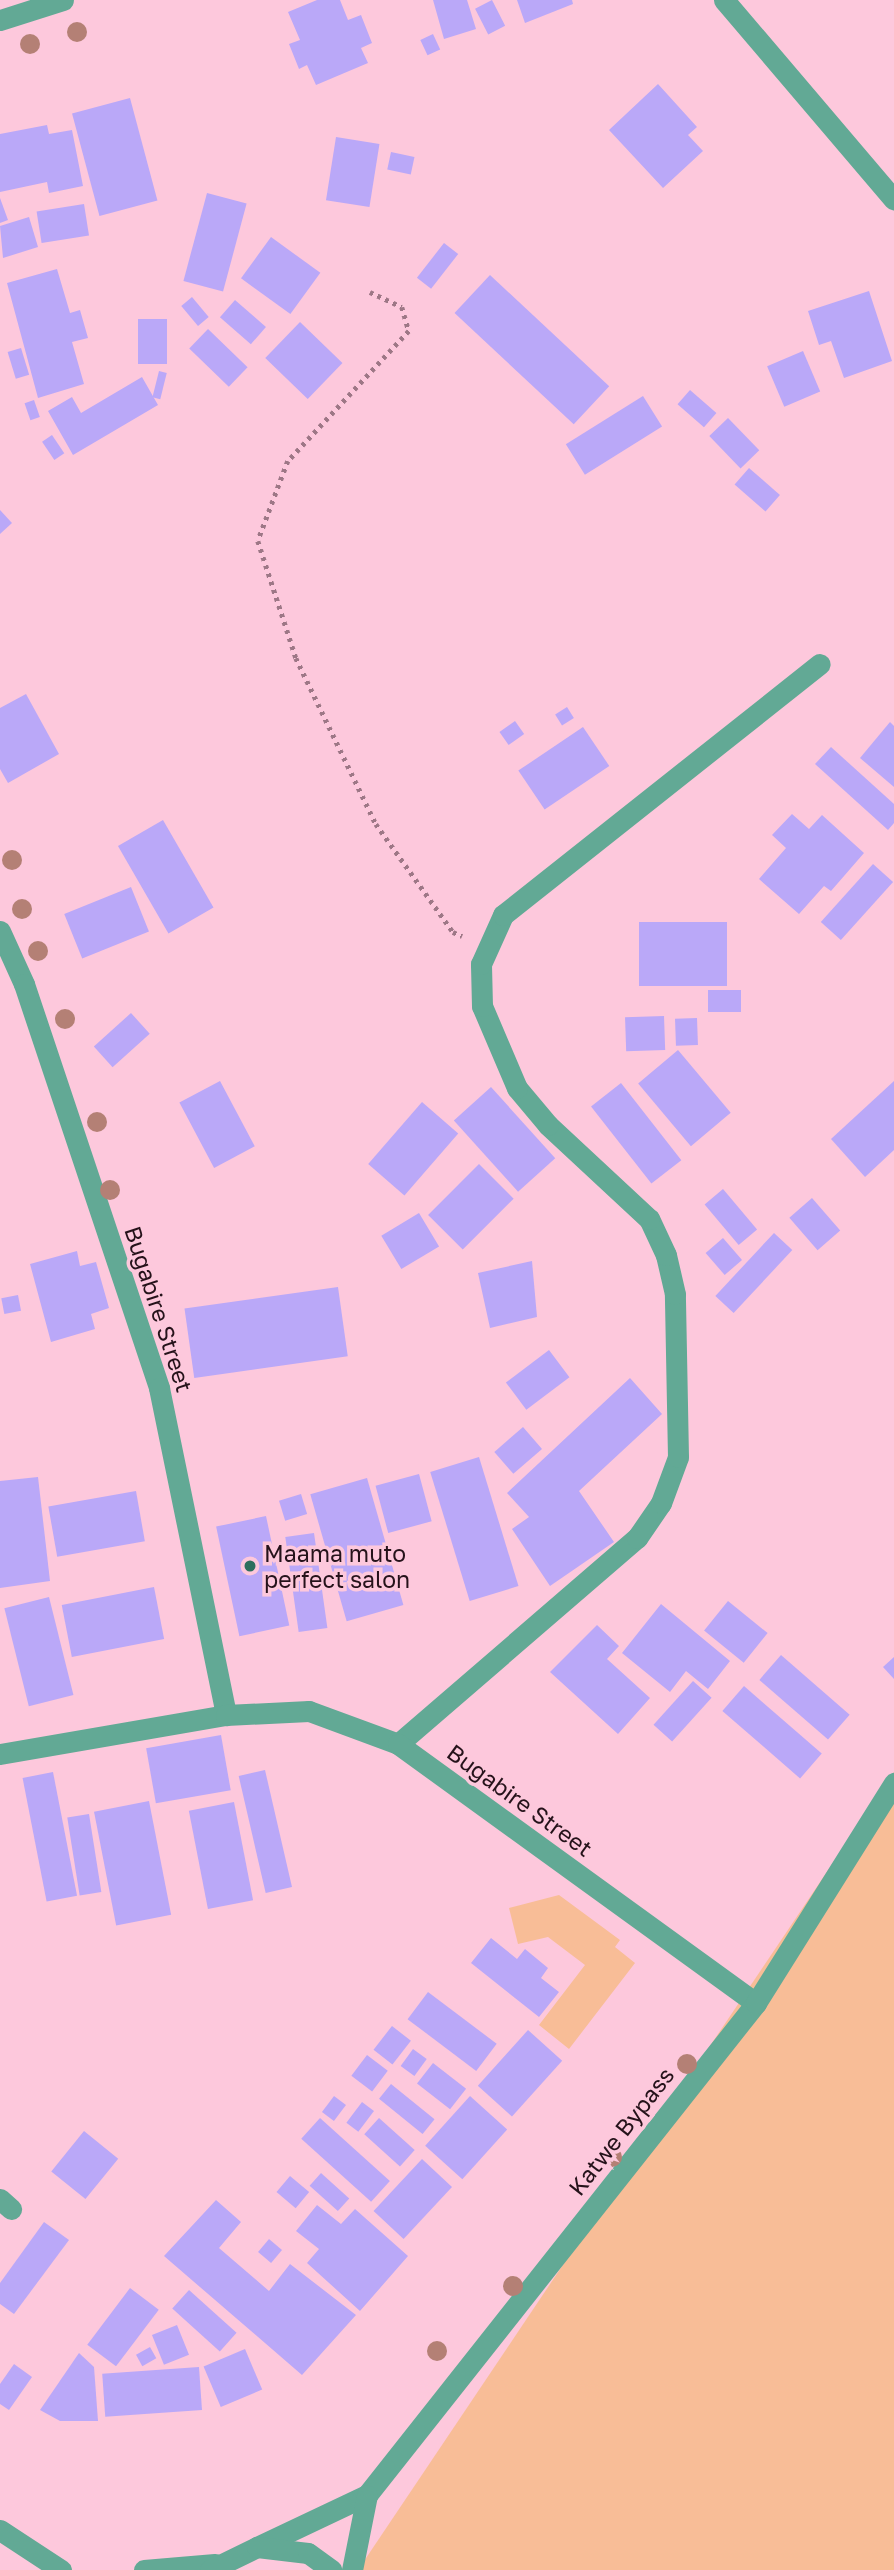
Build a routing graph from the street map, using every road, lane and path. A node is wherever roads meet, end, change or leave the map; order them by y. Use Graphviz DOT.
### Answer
graph roads {
  1 [pos="63,0"];
  2 [pos="724,0"];
  3 [pos="0,20"];
  4 [pos="894,200"];
  5 [pos="370,292"];
  6 [pos="820,664"];
  7 [pos="0,931"];
  8 [pos="488,948"];
  9 [pos="226,1715"];
  10 [pos="398,1744"];
  11 [pos="0,1754"];
  12 [pos="894,1783"];
  13 [pos="756,2003"];
  14 [pos="367,2495"];
  15 [pos="0,2530"];
  16 [pos="257,2547"];
  17 [pos="213,2567"];
  18 [pos="61,2570"];
  19 [pos="144,2570"];
  20 [pos="331,2570"];
  21 [pos="352,2570"];
  1 -- 3 [label="street"];
  2 -- 4 [label="street"];
  5 -- 8 [label="path"];
  6 -- 8 [label="street"];
  7 -- 9 [label="street, Bugabire Street"];
  8 -- 10 [label="street"];
  9 -- 10 [label="street, Bugabire Street"];
  9 -- 11 [label="street, Bugabire Street"];
  10 -- 13 [label="street, Bugabire Street"];
  12 -- 13 [label="street, Katwe Bypass"];
  13 -- 14 [label="street, Katwe Bypass"];
  14 -- 16 [label="street, Katwe Bypass"];
  14 -- 21 [label="street, Katwe Bypass"];
  15 -- 18 [label="street"];
  16 -- 17 [label="street, Katwe Bypass"];
  16 -- 20 [label="street"];
  17 -- 19 [label="street, Katwe Bypass"];
}
